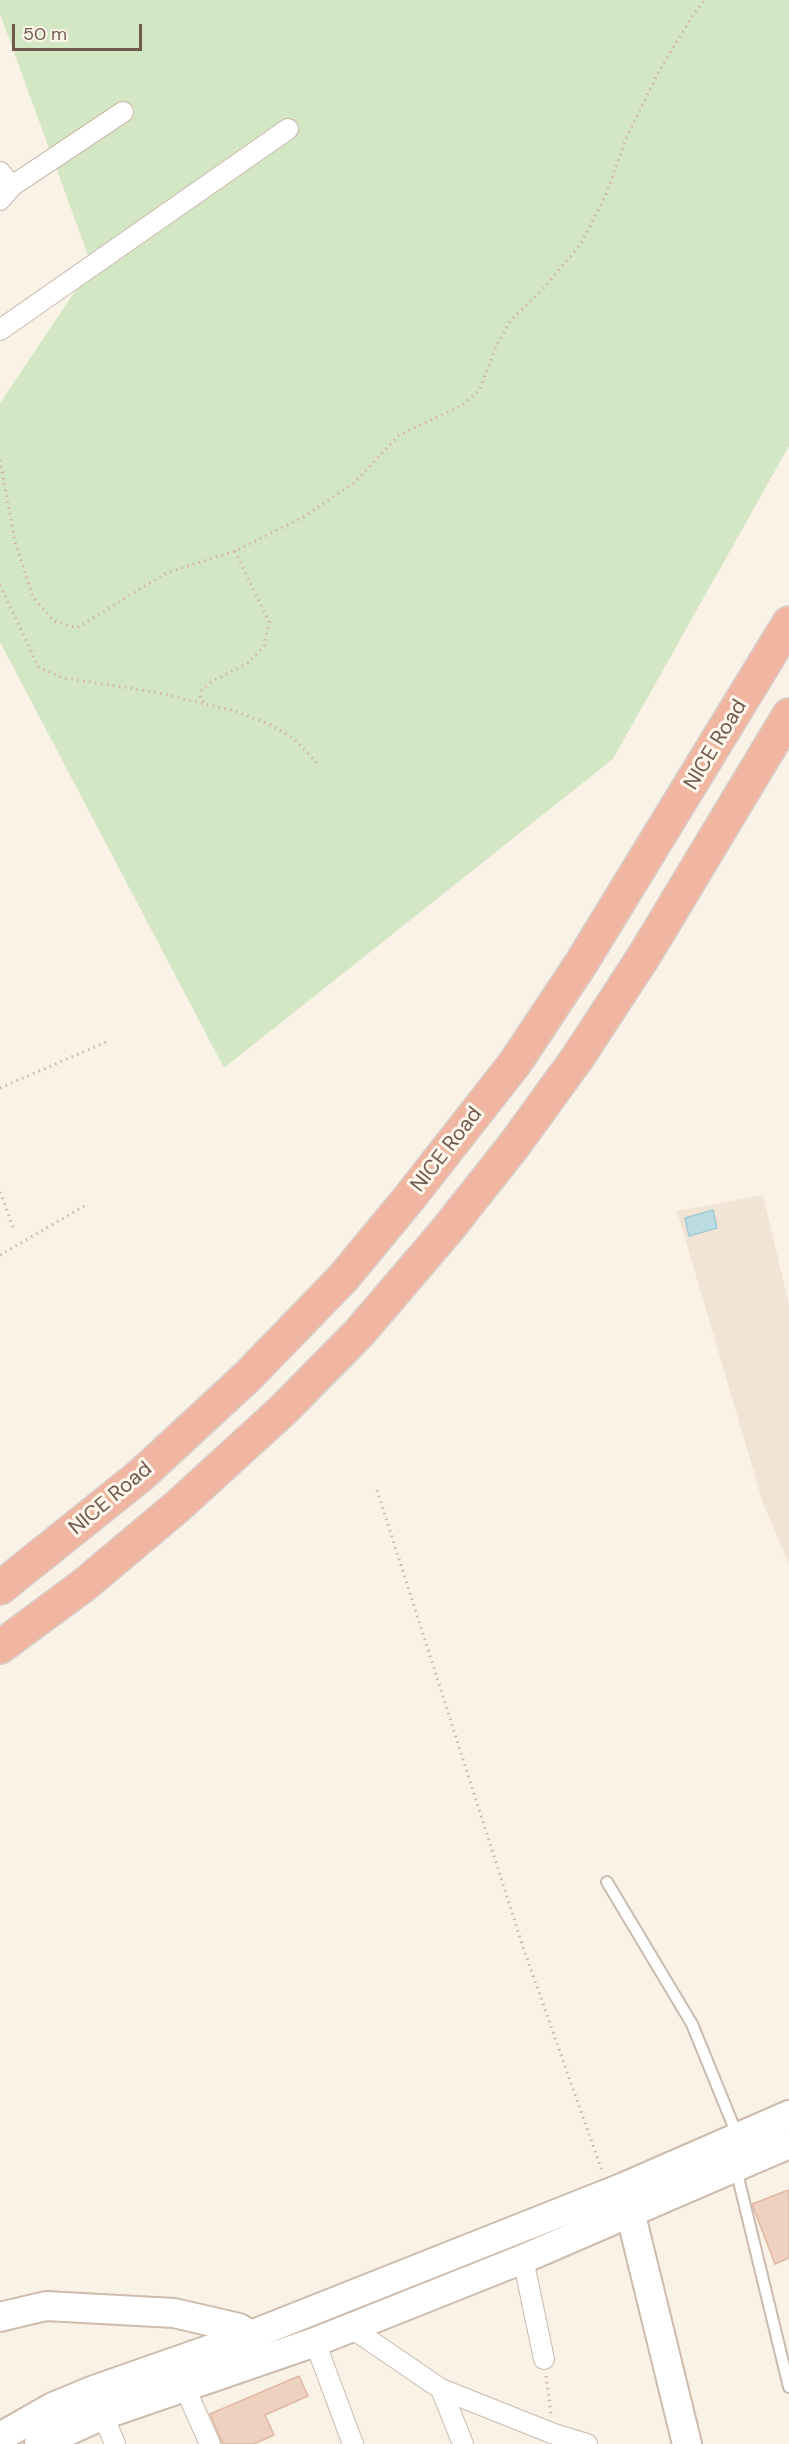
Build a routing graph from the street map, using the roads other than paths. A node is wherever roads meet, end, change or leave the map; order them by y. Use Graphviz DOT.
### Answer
graph roads {
  1 [pos="123,112"];
  2 [pos="288,129"];
  3 [pos="4,186"];
  4 [pos="0,330"];
  5 [pos="789,623"];
  6 [pos="789,715"];
  7 [pos="0,1588"];
  8 [pos="0,1647"];
  9 [pos="607,1882"];
  10 [pos="789,2115"];
  11 [pos="738,2137"];
  12 [pos="789,2144"];
  13 [pos="736,2167"];
  14 [pos="621,2197"];
  15 [pos="523,2259"];
  16 [pos="0,2317"];
  17 [pos="350,2327"];
  18 [pos="315,2342"];
  19 [pos="256,2348"];
  20 [pos="544,2359"];
  21 [pos="789,2387"];
  22 [pos="185,2388"];
  23 [pos="441,2389"];
  24 [pos="103,2415"];
  25 [pos="549,2436"];
  26 [pos="0,2437"];
  27 [pos="39,2444"];
  28 [pos="115,2444"];
  29 [pos="210,2444"];
  30 [pos="353,2444"];
  31 [pos="463,2444"];
  32 [pos="587,2444"];
  33 [pos="687,2444"];
  1 -- 3 [label="street"];
  2 -- 4 [label="street"];
  5 -- 7 [label="highway, NICE Road"];
  6 -- 8 [label="highway"];
  9 -- 11 [label="lane"];
  10 -- 11 [label="main road"];
  11 -- 14 [label="main road"];
  12 -- 13 [label="main road"];
  13 -- 14 [label="main road"];
  13 -- 21 [label="lane"];
  14 -- 15 [label="main road"];
  14 -- 19 [label="main road"];
  14 -- 33 [label="main road"];
  15 -- 17 [label="main road"];
  15 -- 20 [label="street"];
  16 -- 19 [label="main road"];
  17 -- 18 [label="main road"];
  17 -- 23 [label="street"];
  18 -- 19 [label="main road"];
  18 -- 30 [label="street"];
  19 -- 22 [label="main road"];
  19 -- 26 [label="main road"];
  22 -- 24 [label="main road"];
  22 -- 29 [label="street"];
  23 -- 25 [label="street"];
  23 -- 31 [label="street"];
  24 -- 27 [label="main road"];
  24 -- 28 [label="street"];
  25 -- 32 [label="street"];
}
